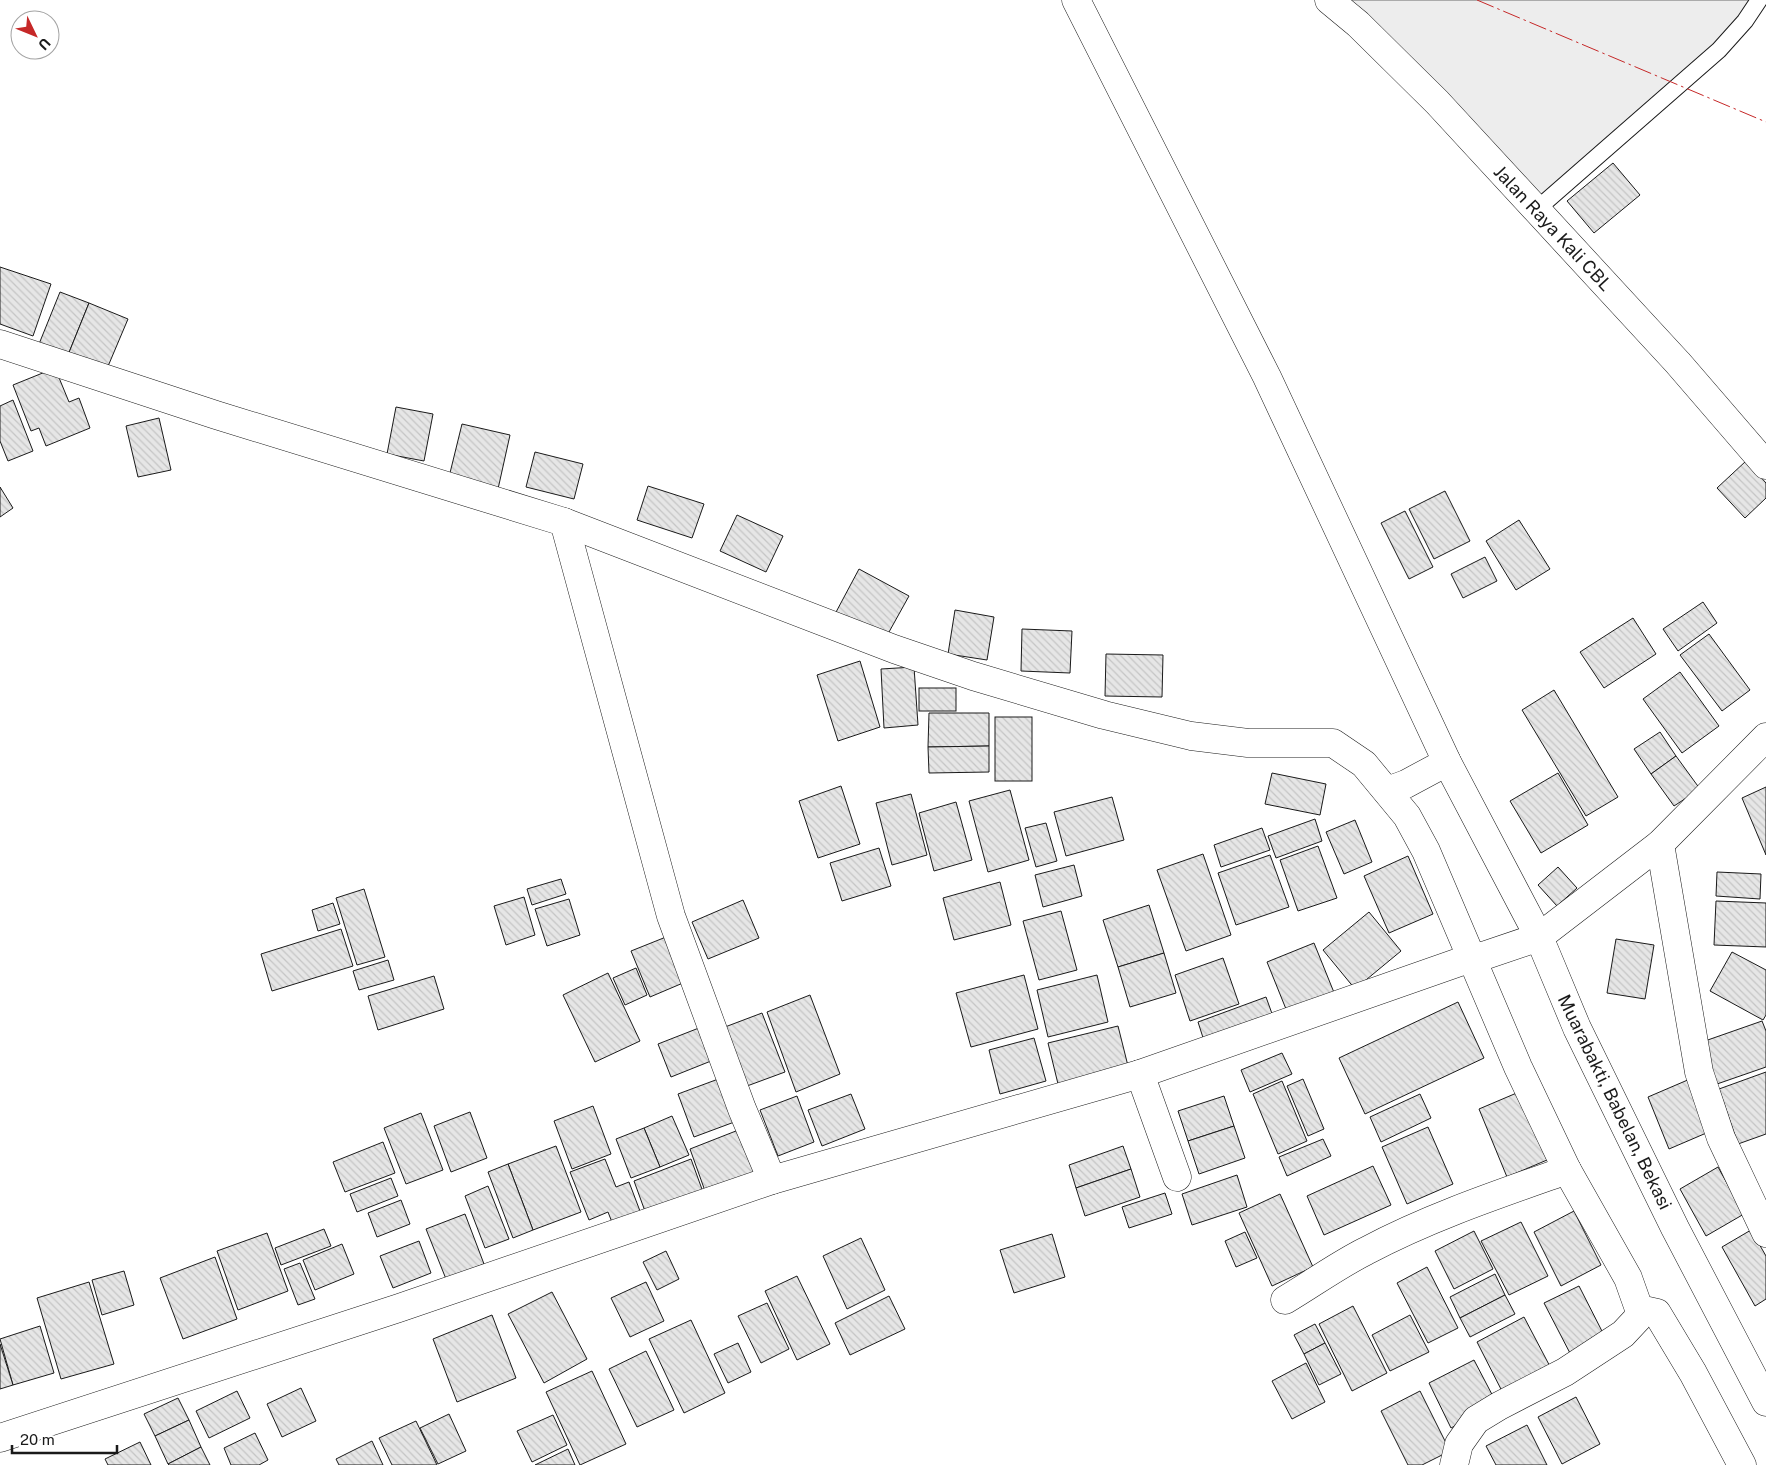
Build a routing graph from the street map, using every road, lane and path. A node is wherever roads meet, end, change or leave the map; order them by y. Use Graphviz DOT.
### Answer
graph roads {
  1 [pos="1076,0"];
  2 [pos="1329,0"];
  3 [pos="1759,0"];
  4 [pos="1536,210"];
  5 [pos="0,344"];
  6 [pos="1766,465"];
  7 [pos="564,522"];
  8 [pos="1766,737"];
  9 [pos="1442,765"];
  10 [pos="1396,788"];
  11 [pos="1660,844"];
  12 [pos="1530,940"];
  13 [pos="1478,957"];
  14 [pos="1140,1074"];
  15 [pos="1567,1170"];
  16 [pos="1177,1177"];
  17 [pos="772,1180"];
  18 [pos="1766,1233"];
  19 [pos="1285,1300"];
  20 [pos="1639,1309"];
  21 [pos="1766,1402"];
  22 [pos="0,1438"];
  23 [pos="1454,1465"];
  24 [pos="1742,1465"];
  1 -- 9 [label="street, Muarabakti, Babelan, Bekasi"];
  2 -- 4 [label="street, Jalan Raya Kali CBL"];
  3 -- 4 [label="lane"];
  4 -- 6 [label="street, Jalan Raya Kali CBL"];
  5 -- 7 [label="street"];
  7 -- 10 [label="street"];
  7 -- 17 [label="street"];
  8 -- 11 [label="street"];
  9 -- 10 [label="street"];
  9 -- 12 [label="street, Muarabakti, Babelan, Bekasi"];
  10 -- 13 [label="street"];
  11 -- 12 [label="street"];
  11 -- 18 [label="street"];
  12 -- 13 [label="street"];
  12 -- 21 [label="street, Muarabakti, Babelan, Bekasi"];
  13 -- 14 [label="street"];
  13 -- 15 [label="street"];
  14 -- 16 [label="street"];
  14 -- 17 [label="street"];
  15 -- 19 [label="street"];
  15 -- 20 [label="street"];
  17 -- 22 [label="street"];
  20 -- 23 [label="street"];
  20 -- 24 [label="street"];
}
